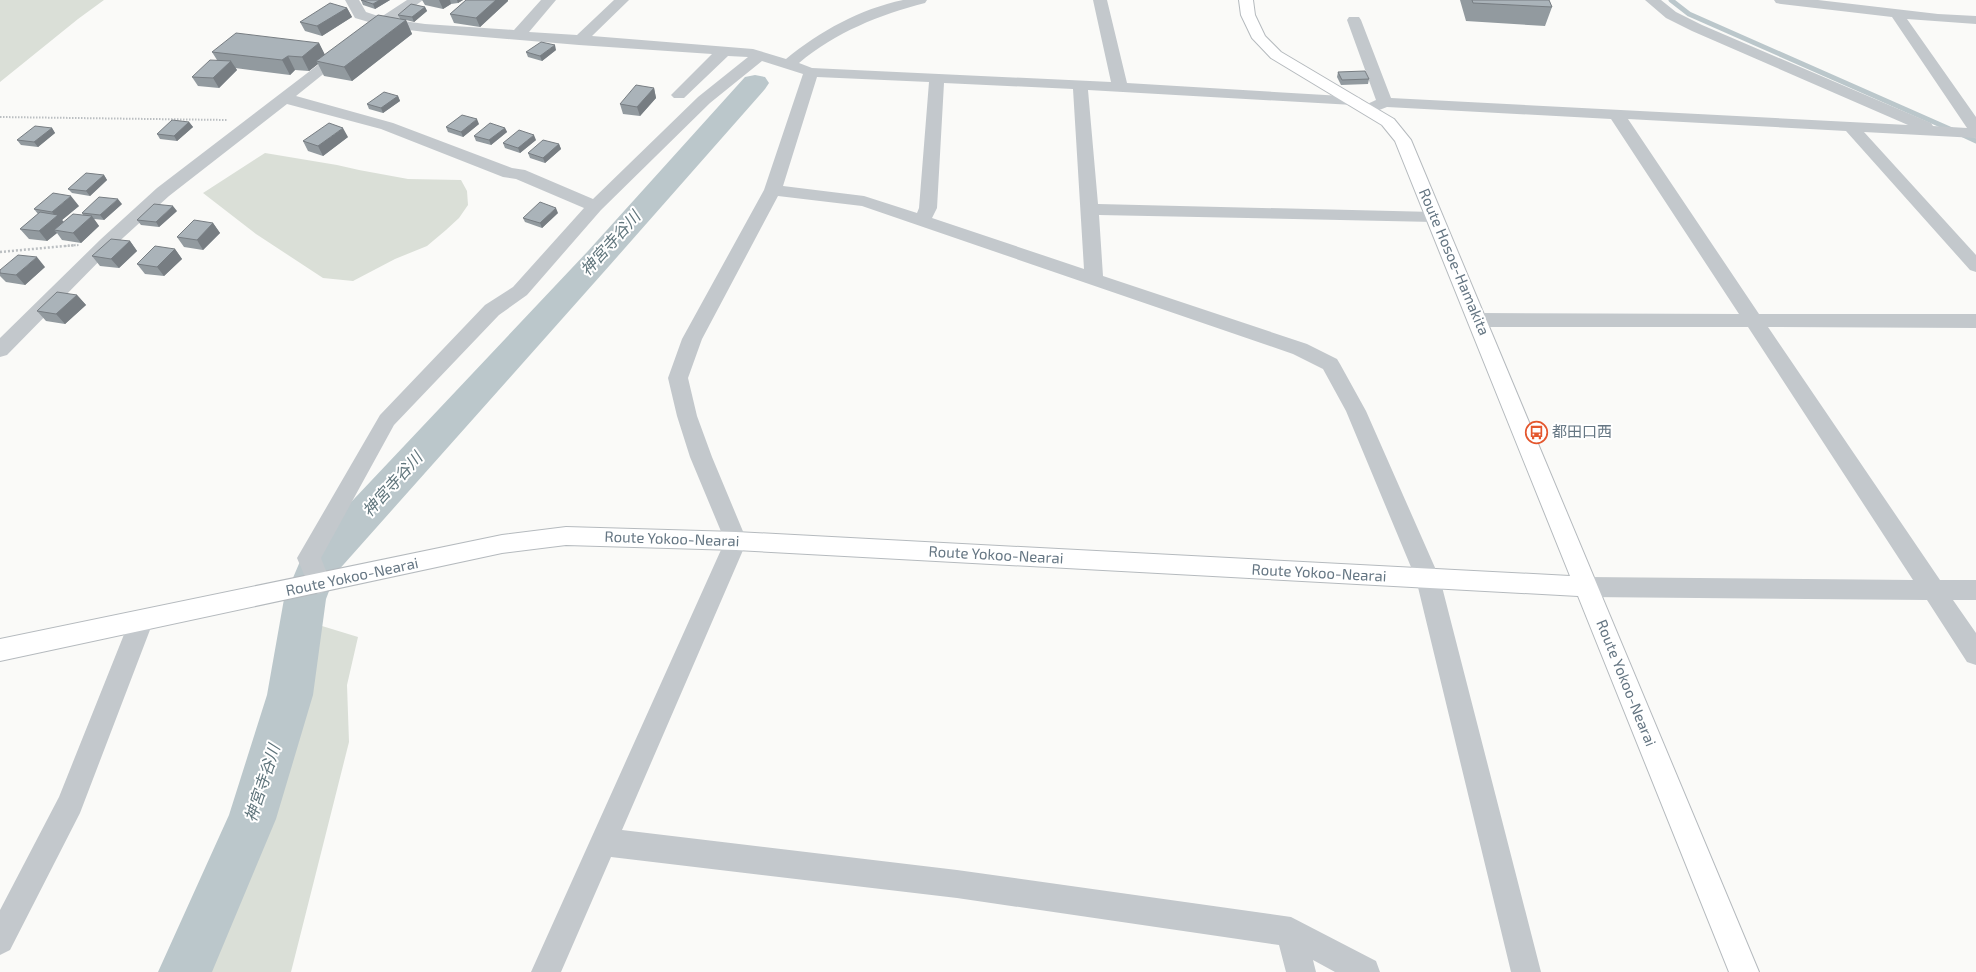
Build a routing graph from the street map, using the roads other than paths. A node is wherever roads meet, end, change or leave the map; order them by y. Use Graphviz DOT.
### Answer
graph roads {
  1 [pos="352,0"];
  2 [pos="416,0"];
  3 [pos="550,0"];
  4 [pos="622,0"];
  5 [pos="920,0"];
  6 [pos="1100,0"];
  7 [pos="1246,0"];
  8 [pos="1652,0"];
  9 [pos="1782,0"];
  10 [pos="1896,13"];
  11 [pos="1354,20"];
  12 [pos="1976,20"];
  13 [pos="383,22"];
  14 [pos="518,35"];
  15 [pos="579,40"];
  16 [pos="723,52"];
  17 [pos="760,56"];
  18 [pos="788,65"];
  19 [pos="811,72"];
  20 [pos="937,79"];
  21 [pos="1080,85"];
  22 [pos="1120,87"];
  23 [pos="679,95"];
  24 [pos="284,98"];
  25 [pos="1385,102"];
  26 [pos="1361,105"];
  27 [pos="1616,114"];
  28 [pos="1852,127"];
  29 [pos="1943,132"];
  30 [pos="1975,132"];
  31 [pos="773,190"];
  32 [pos="595,206"];
  33 [pos="1090,209"];
  34 [pos="1434,217"];
  35 [pos="922,220"];
  36 [pos="1976,266"];
  37 [pos="1094,279"];
  38 [pos="1478,320"];
  39 [pos="1753,320"];
  40 [pos="1976,321"];
  41 [pos="0,350"];
  42 [pos="736,541"];
  43 [pos="1428,579"];
  44 [pos="319,584"];
  45 [pos="1587,587"];
  46 [pos="1934,590"];
  47 [pos="1976,590"];
  48 [pos="141,622"];
  49 [pos="0,650"];
  50 [pos="1976,654"];
  51 [pos="604,842"];
  52 [pos="1291,932"];
  53 [pos="0,940"];
  54 [pos="546,972"];
  55 [pos="1300,972"];
  56 [pos="1365,972"];
  57 [pos="1526,972"];
  58 [pos="1744,972"];
  1 -- 13 [label="street"];
  2 -- 13 [label="street"];
  3 -- 14 [label="street"];
  4 -- 15 [label="street"];
  5 -- 18 [label="street"];
  6 -- 22 [label="street"];
  7 -- 26 [label="main road, Route Hosoe-Hamakita"];
  8 -- 29 [label="street"];
  9 -- 10 [label="street"];
  10 -- 12 [label="street"];
  10 -- 30 [label="street"];
  11 -- 25 [label="street"];
  13 -- 14 [label="street"];
  13 -- 24 [label="street"];
  14 -- 15 [label="street"];
  15 -- 16 [label="street"];
  16 -- 17 [label="street"];
  16 -- 23 [label="street"];
  17 -- 18 [label="street"];
  17 -- 32 [label="street"];
  18 -- 19 [label="street"];
  19 -- 20 [label="street"];
  19 -- 31 [label="street"];
  20 -- 21 [label="street"];
  20 -- 35 [label="street"];
  21 -- 22 [label="street"];
  21 -- 33 [label="street"];
  22 -- 26 [label="street"];
  24 -- 32 [label="street"];
  24 -- 41 [label="street"];
  25 -- 26 [label="street"];
  25 -- 27 [label="street"];
  26 -- 34 [label="main road, Route Hosoe-Hamakita"];
  27 -- 28 [label="street"];
  27 -- 39 [label="street"];
  28 -- 29 [label="street"];
  28 -- 36 [label="street"];
  29 -- 30 [label="street"];
  31 -- 35 [label="street"];
  31 -- 42 [label="street"];
  32 -- 44 [label="street"];
  33 -- 34 [label="street"];
  33 -- 37 [label="street"];
  34 -- 38 [label="main road, Route Hosoe-Hamakita"];
  35 -- 37 [label="street"];
  37 -- 43 [label="street"];
  38 -- 39 [label="street"];
  38 -- 45 [label="main road, Route Hosoe-Hamakita"];
  39 -- 40 [label="street"];
  39 -- 46 [label="street"];
  42 -- 43 [label="main road, Route Yokoo-Nearai"];
  42 -- 44 [label="main road, Route Yokoo-Nearai"];
  42 -- 51 [label="street"];
  43 -- 45 [label="main road, Route Yokoo-Nearai"];
  43 -- 57 [label="street"];
  44 -- 48 [label="main road, Route Yokoo-Nearai"];
  45 -- 46 [label="street"];
  45 -- 58 [label="main road, Route Yokoo-Nearai"];
  46 -- 47 [label="street"];
  46 -- 50 [label="street"];
  48 -- 49 [label="main road, Route Yokoo-Nearai"];
  48 -- 53 [label="street"];
  51 -- 52 [label="street"];
  51 -- 54 [label="street"];
  52 -- 55 [label="street"];
  52 -- 56 [label="street"];
}
